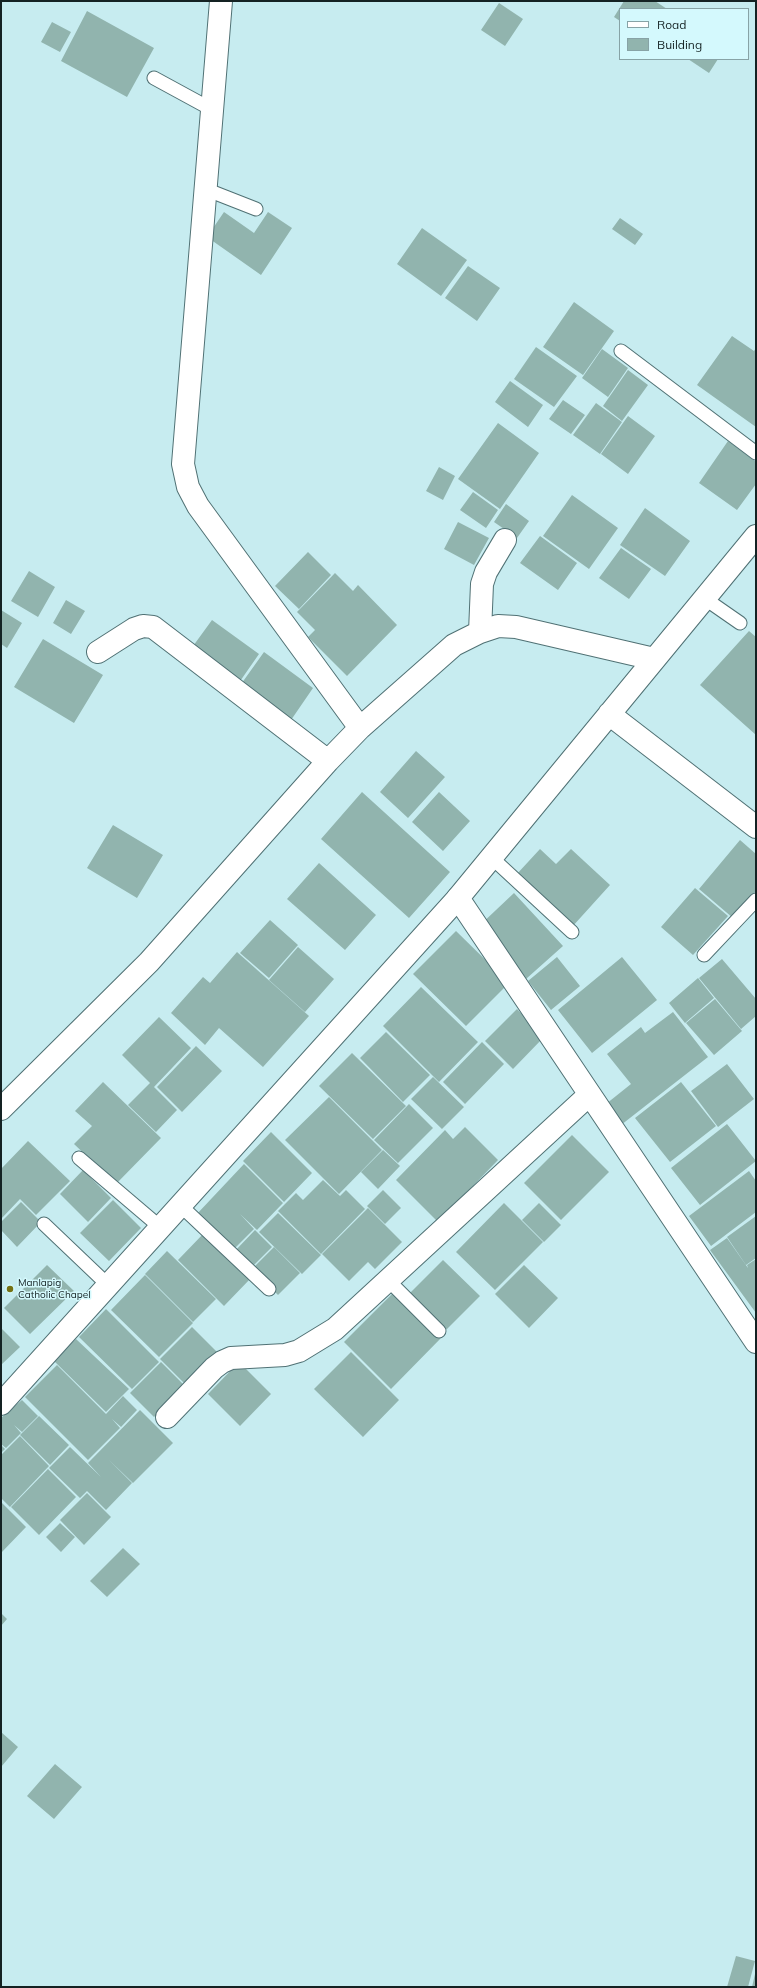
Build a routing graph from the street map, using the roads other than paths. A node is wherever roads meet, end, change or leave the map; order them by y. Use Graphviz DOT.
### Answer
graph roads {
  1 [pos="221,1"];
  2 [pos="154,78"];
  3 [pos="211,109"];
  4 [pos="205,189"];
  5 [pos="256,209"];
  6 [pos="622,351"];
  7 [pos="756,453"];
  8 [pos="756,536"];
  9 [pos="505,540"];
  10 [pos="704,598"];
  11 [pos="740,623"];
  12 [pos="480,632"];
  13 [pos="98,652"];
  14 [pos="654,659"];
  15 [pos="609,714"];
  16 [pos="360,728"];
  17 [pos="328,760"];
  18 [pos="756,827"];
  19 [pos="491,857"];
  20 [pos="458,898"];
  21 [pos="756,900"];
  22 [pos="572,932"];
  23 [pos="704,955"];
  24 [pos="589,1094"];
  25 [pos="1,1109"];
  26 [pos="79,1158"];
  27 [pos="180,1205"];
  28 [pos="44,1224"];
  29 [pos="160,1227"];
  30 [pos="388,1280"];
  31 [pos="108,1285"];
  32 [pos="269,1289"];
  33 [pos="439,1331"];
  34 [pos="756,1342"];
  35 [pos="1,1404"];
  36 [pos="167,1417"];
  1 -- 3 [label="street"];
  2 -- 3 [label="lane"];
  3 -- 4 [label="street"];
  4 -- 5 [label="lane"];
  4 -- 16 [label="street"];
  6 -- 7 [label="lane"];
  8 -- 10 [label="street"];
  9 -- 12 [label="street"];
  10 -- 11 [label="lane"];
  10 -- 14 [label="street"];
  12 -- 14 [label="street"];
  12 -- 16 [label="street"];
  13 -- 17 [label="street"];
  14 -- 15 [label="street"];
  15 -- 18 [label="street"];
  15 -- 19 [label="street"];
  16 -- 17 [label="street"];
  17 -- 25 [label="street"];
  19 -- 20 [label="street"];
  19 -- 22 [label="lane"];
  20 -- 24 [label="street"];
  20 -- 27 [label="street"];
  21 -- 23 [label="lane"];
  24 -- 30 [label="street"];
  24 -- 34 [label="street"];
  26 -- 29 [label="lane"];
  27 -- 29 [label="street"];
  27 -- 32 [label="lane"];
  28 -- 31 [label="lane"];
  29 -- 31 [label="street"];
  30 -- 33 [label="lane"];
  30 -- 36 [label="street"];
  31 -- 35 [label="street"];
}
